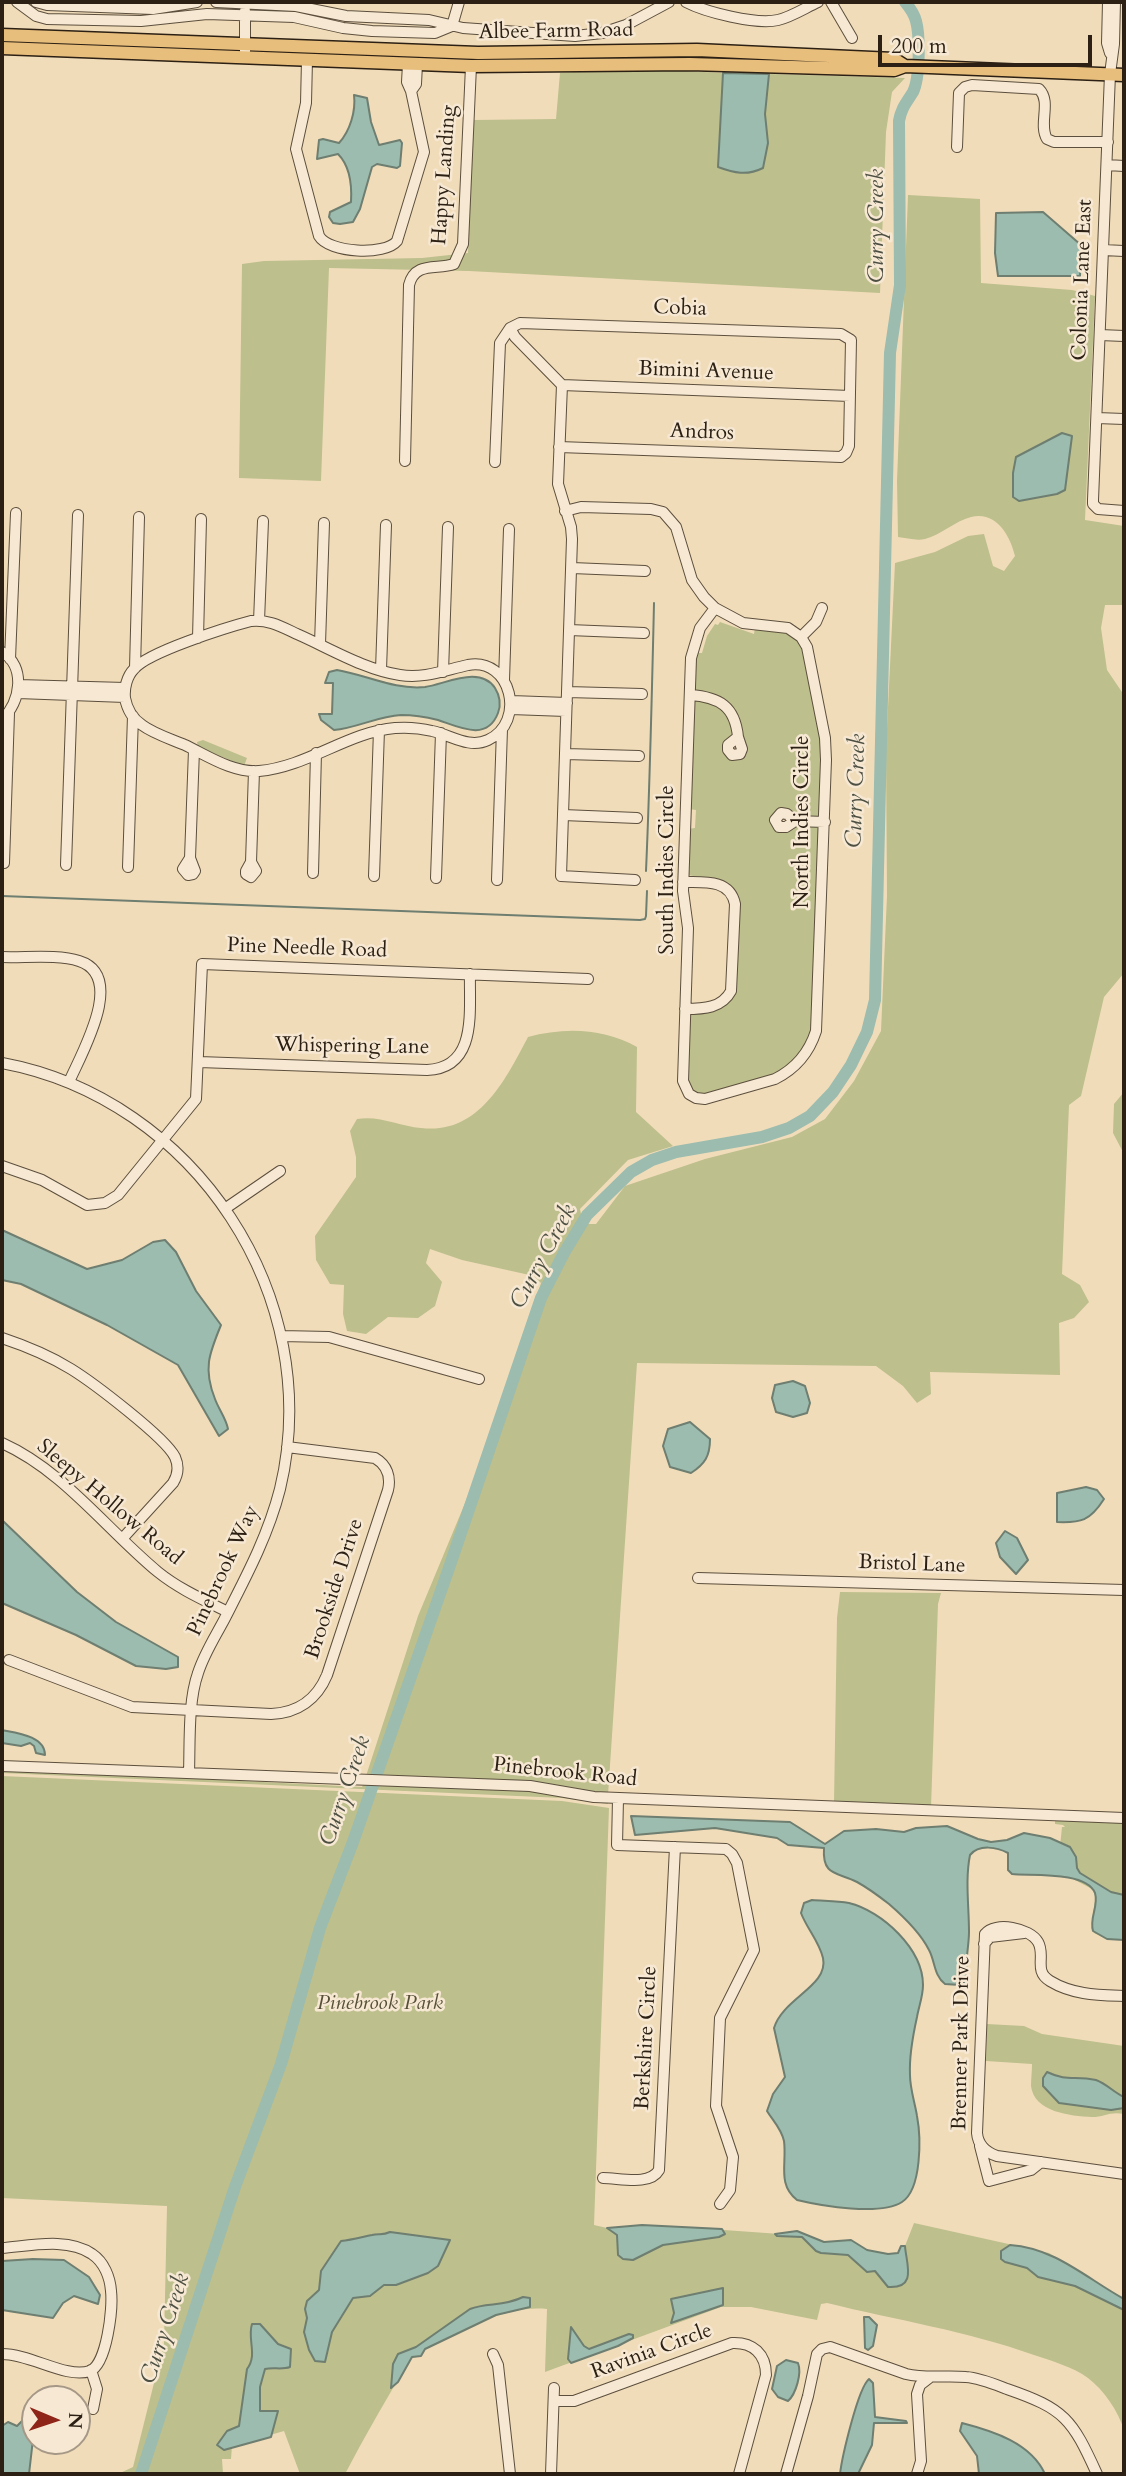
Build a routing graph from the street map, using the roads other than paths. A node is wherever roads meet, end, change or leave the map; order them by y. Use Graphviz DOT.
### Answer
graph roads {
  1 [pos="17,2"];
  2 [pos="36,2"];
  3 [pos="197,2"];
  4 [pos="216,2"];
  5 [pos="459,2"];
  6 [pos="668,2"];
  7 [pos="686,2"];
  8 [pos="818,2"];
  9 [pos="831,2"];
  10 [pos="1108,2"];
  11 [pos="1115,2"];
  12 [pos="246,3"];
  13 [pos="245,15"];
  14 [pos="452,26"];
  15 [pos="2,34"];
  16 [pos="852,38"];
  17 [pos="245,44"];
  18 [pos="2,48"];
  19 [pos="567,52"];
  20 [pos="245,58"];
  21 [pos="1111,58"];
  22 [pos="307,60"];
  23 [pos="412,64"];
  24 [pos="437,65"];
  25 [pos="905,65"];
  26 [pos="471,66"];
  27 [pos="1110,74"];
  28 [pos="1124,75"];
  29 [pos="1108,142"];
  30 [pos="957,147"];
  31 [pos="1107,165"];
  32 [pos="1124,166"];
  33 [pos="1103,250"];
  34 [pos="1124,251"];
  35 [pos="510,328"];
  36 [pos="1100,335"];
  37 [pos="1124,336"];
  38 [pos="562,385"];
  39 [pos="850,396"];
  40 [pos="1097,418"];
  41 [pos="1124,419"];
  42 [pos="559,447"];
  43 [pos="405,461"];
  44 [pos="495,462"];
  45 [pos="565,511"];
  46 [pos="1124,511"];
  47 [pos="16,513"];
  48 [pos="78,515"];
  49 [pos="139,517"];
  50 [pos="201,519"];
  51 [pos="263,521"];
  52 [pos="324,523"];
  53 [pos="386,525"];
  54 [pos="447,527"];
  55 [pos="509,529"];
  56 [pos="572,568"];
  57 [pos="645,571"];
  58 [pos="715,608"];
  59 [pos="822,608"];
  60 [pos="259,621"];
  61 [pos="569,631"];
  62 [pos="644,633"];
  63 [pos="802,637"];
  64 [pos="198,638"];
  65 [pos="320,643"];
  66 [pos="6,656"];
  67 [pos="135,668"];
  68 [pos="381,670"];
  69 [pos="443,672"];
  70 [pos="504,680"];
  71 [pos="18,689"];
  72 [pos="72,691"];
  73 [pos="125,692"];
  74 [pos="642,694"];
  75 [pos="690,695"];
  76 [pos="567,702"];
  77 [pos="511,705"];
  78 [pos="5,716"];
  79 [pos="133,716"];
  80 [pos="502,729"];
  81 [pos="379,730"];
  82 [pos="441,733"];
  83 [pos="738,737"];
  84 [pos="194,750"];
  85 [pos="316,753"];
  86 [pos="565,754"];
  87 [pos="639,756"];
  88 [pos="254,771"];
  89 [pos="563,815"];
  90 [pos="637,818"];
  91 [pos="795,821"];
  92 [pos="825,822"];
  93 [pos="190,858"];
  94 [pos="251,862"];
  95 [pos="4,863"];
  96 [pos="66,865"];
  97 [pos="128,867"];
  98 [pos="313,873"];
  99 [pos="374,876"];
  100 [pos="436,878"];
  101 [pos="497,880"];
  102 [pos="635,880"];
  103 [pos="683,882"];
  104 [pos="2,957"];
  105 [pos="470,974"];
  106 [pos="588,979"];
  107 [pos="685,1009"];
  108 [pos="199,1062"];
  109 [pos="2,1063"];
  110 [pos="69,1083"];
  111 [pos="689,1094"];
  112 [pos="164,1140"];
  113 [pos="2,1166"];
  114 [pos="280,1171"];
  115 [pos="226,1208"];
  116 [pos="281,1336"];
  117 [pos="2,1338"];
  118 [pos="479,1379"];
  119 [pos="2,1443"];
  120 [pos="287,1447"];
  121 [pos="122,1539"];
  122 [pos="698,1578"];
  123 [pos="1124,1590"];
  124 [pos="228,1612"];
  125 [pos="9,1660"];
  126 [pos="193,1712"];
  127 [pos="2,1766"];
  128 [pos="189,1773"];
  129 [pos="618,1799"];
  130 [pos="1124,1818"];
  131 [pos="675,1847"];
  132 [pos="1124,1996"];
  133 [pos="978,2142"];
  134 [pos="1041,2162"];
  135 [pos="1124,2174"];
  136 [pos="603,2178"];
  137 [pos="720,2204"];
  138 [pos="2,2248"];
  139 [pos="2,2354"];
  140 [pos="493,2354"];
  141 [pos="91,2370"];
  142 [pos="929,2378"];
  143 [pos="554,2388"];
  144 [pos="554,2401"];
  145 [pos="93,2409"];
  146 [pos="920,2473"];
  147 [pos="510,2474"];
  148 [pos="551,2474"];
  149 [pos="739,2474"];
  150 [pos="786,2474"];
  151 [pos="1097,2474"];
  1 -- 13 [label="street"];
  2 -- 3 [label="street"];
  4 -- 12 [label="street"];
  5 -- 14 [label="street"];
  6 -- 14 [label="street"];
  7 -- 8 [label="street"];
  9 -- 16 [label="street"];
  10 -- 21 [label="street, Colonia Lane East"];
  11 -- 21 [label="street, Colonia Lane East"];
  12 -- 13 [label="street"];
  12 -- 14 [label="street"];
  13 -- 14 [label="street"];
  13 -- 17 [label="street"];
  15 -- 17 [label="main road, Albee Farm Road"];
  17 -- 19 [label="main road, Albee Farm Road"];
  17 -- 20 [label="street"];
  18 -- 20 [label="main road, Albee Farm Road"];
  19 -- 24 [label="main road"];
  19 -- 25 [label="main road, Albee Farm Road"];
  20 -- 22 [label="main road, Albee Farm Road"];
  21 -- 27 [label="street, Colonia Lane East"];
  22 -- 23 [label="main road, Albee Farm Road"];
  22 -- 23 [label="street"];
  23 -- 24 [label="main road, Albee Farm Road"];
  24 -- 26 [label="main road, Albee Farm Road"];
  25 -- 26 [label="main road, Albee Farm Road"];
  25 -- 27 [label="main road, Albee Farm Road"];
  26 -- 43 [label="street, Happy Landing"];
  27 -- 28 [label="main road, Albee Farm Road"];
  27 -- 29 [label="street, Colonia Lane East"];
  29 -- 30 [label="street"];
  29 -- 31 [label="street, Colonia Lane East"];
  31 -- 32 [label="street"];
  31 -- 33 [label="street, Colonia Lane East"];
  33 -- 34 [label="street"];
  33 -- 36 [label="street, Colonia Lane East"];
  35 -- 38 [label="street"];
  35 -- 39 [label="street, Cobia"];
  35 -- 44 [label="street"];
  36 -- 37 [label="street"];
  36 -- 40 [label="street, Colonia Lane East"];
  38 -- 39 [label="street, Bimini Avenue"];
  38 -- 42 [label="street"];
  39 -- 42 [label="street, Andros"];
  40 -- 41 [label="street"];
  40 -- 46 [label="street, Colonia Lane East"];
  42 -- 45 [label="street"];
  45 -- 56 [label="street"];
  45 -- 58 [label="street"];
  47 -- 66 [label="street"];
  48 -- 72 [label="street"];
  49 -- 67 [label="street"];
  50 -- 64 [label="street"];
  51 -- 60 [label="street"];
  52 -- 65 [label="street"];
  53 -- 68 [label="street"];
  54 -- 69 [label="street"];
  55 -- 70 [label="street"];
  56 -- 57 [label="street"];
  56 -- 61 [label="street"];
  58 -- 63 [label="street"];
  58 -- 75 [label="street, South Indies Circle"];
  59 -- 63 [label="street"];
  60 -- 64 [label="street"];
  60 -- 65 [label="street"];
  61 -- 62 [label="street"];
  61 -- 76 [label="street"];
  63 -- 92 [label="street, North Indies Circle"];
  64 -- 67 [label="street"];
  65 -- 68 [label="street"];
  66 -- 71 [label="street"];
  67 -- 73 [label="street"];
  68 -- 69 [label="street"];
  69 -- 70 [label="street"];
  70 -- 77 [label="street"];
  71 -- 72 [label="street"];
  71 -- 78 [label="street"];
  72 -- 73 [label="street"];
  72 -- 96 [label="street"];
  73 -- 79 [label="street"];
  74 -- 76 [label="street"];
  75 -- 83 [label="street"];
  75 -- 103 [label="street, South Indies Circle"];
  76 -- 77 [label="street"];
  76 -- 86 [label="street"];
  77 -- 80 [label="street"];
  78 -- 95 [label="street"];
  79 -- 84 [label="street"];
  79 -- 97 [label="street"];
  80 -- 82 [label="street"];
  80 -- 101 [label="street"];
  81 -- 82 [label="street"];
  81 -- 85 [label="street"];
  81 -- 99 [label="street"];
  82 -- 100 [label="street"];
  84 -- 88 [label="street"];
  84 -- 93 [label="street"];
  85 -- 88 [label="street"];
  85 -- 98 [label="street"];
  86 -- 87 [label="street"];
  86 -- 89 [label="street"];
  88 -- 94 [label="street"];
  89 -- 90 [label="street"];
  89 -- 102 [label="street"];
  91 -- 92 [label="street"];
  92 -- 111 [label="street, North Indies Circle"];
  103 -- 107 [label="street, South Indies Circle"];
  103 -- 107 [label="street"];
  104 -- 110 [label="street"];
  105 -- 106 [label="street, Pine Needle Road"];
  105 -- 108 [label="street, Whispering Lane"];
  105 -- 108 [label="street, Pine Needle Road"];
  107 -- 111 [label="street, South Indies Circle"];
  108 -- 112 [label="street, Pine Needle Road"];
  109 -- 110 [label="street, Pinebrook Way"];
  110 -- 112 [label="street, Pinebrook Way"];
  112 -- 113 [label="street, Pine Needle Road"];
  112 -- 115 [label="street, Pinebrook Way"];
  114 -- 115 [label="street"];
  115 -- 116 [label="street, Pinebrook Way"];
  116 -- 118 [label="street"];
  116 -- 120 [label="street, Pinebrook Way"];
  117 -- 121 [label="street"];
  119 -- 121 [label="street, Sleepy Hollow Road"];
  120 -- 124 [label="street, Pinebrook Way"];
  120 -- 126 [label="street, Brookside Drive"];
  121 -- 124 [label="street, Sleepy Hollow Road"];
  122 -- 123 [label="street, Bristol Lane"];
  124 -- 126 [label="street, Pinebrook Way"];
  125 -- 126 [label="street"];
  126 -- 128 [label="street, Pinebrook Way"];
  127 -- 128 [label="street, Pinebrook Road"];
  128 -- 129 [label="street, Pinebrook Road"];
  129 -- 130 [label="street, Pinebrook Road"];
  129 -- 131 [label="street"];
  131 -- 136 [label="street, Berkshire Circle"];
  131 -- 137 [label="street"];
  132 -- 133 [label="street, Brenner Park Drive"];
  133 -- 134 [label="street, Brenner Park Drive"];
  133 -- 134 [label="street, Brenner Park Drive"];
  134 -- 135 [label="street, Brenner Park Drive"];
  138 -- 141 [label="street"];
  139 -- 141 [label="street"];
  140 -- 147 [label="street"];
  141 -- 145 [label="street"];
  142 -- 146 [label="street"];
  142 -- 150 [label="street"];
  142 -- 151 [label="street"];
  143 -- 144 [label="street"];
  144 -- 148 [label="street"];
  144 -- 149 [label="street, Ravinia Circle"];
}
